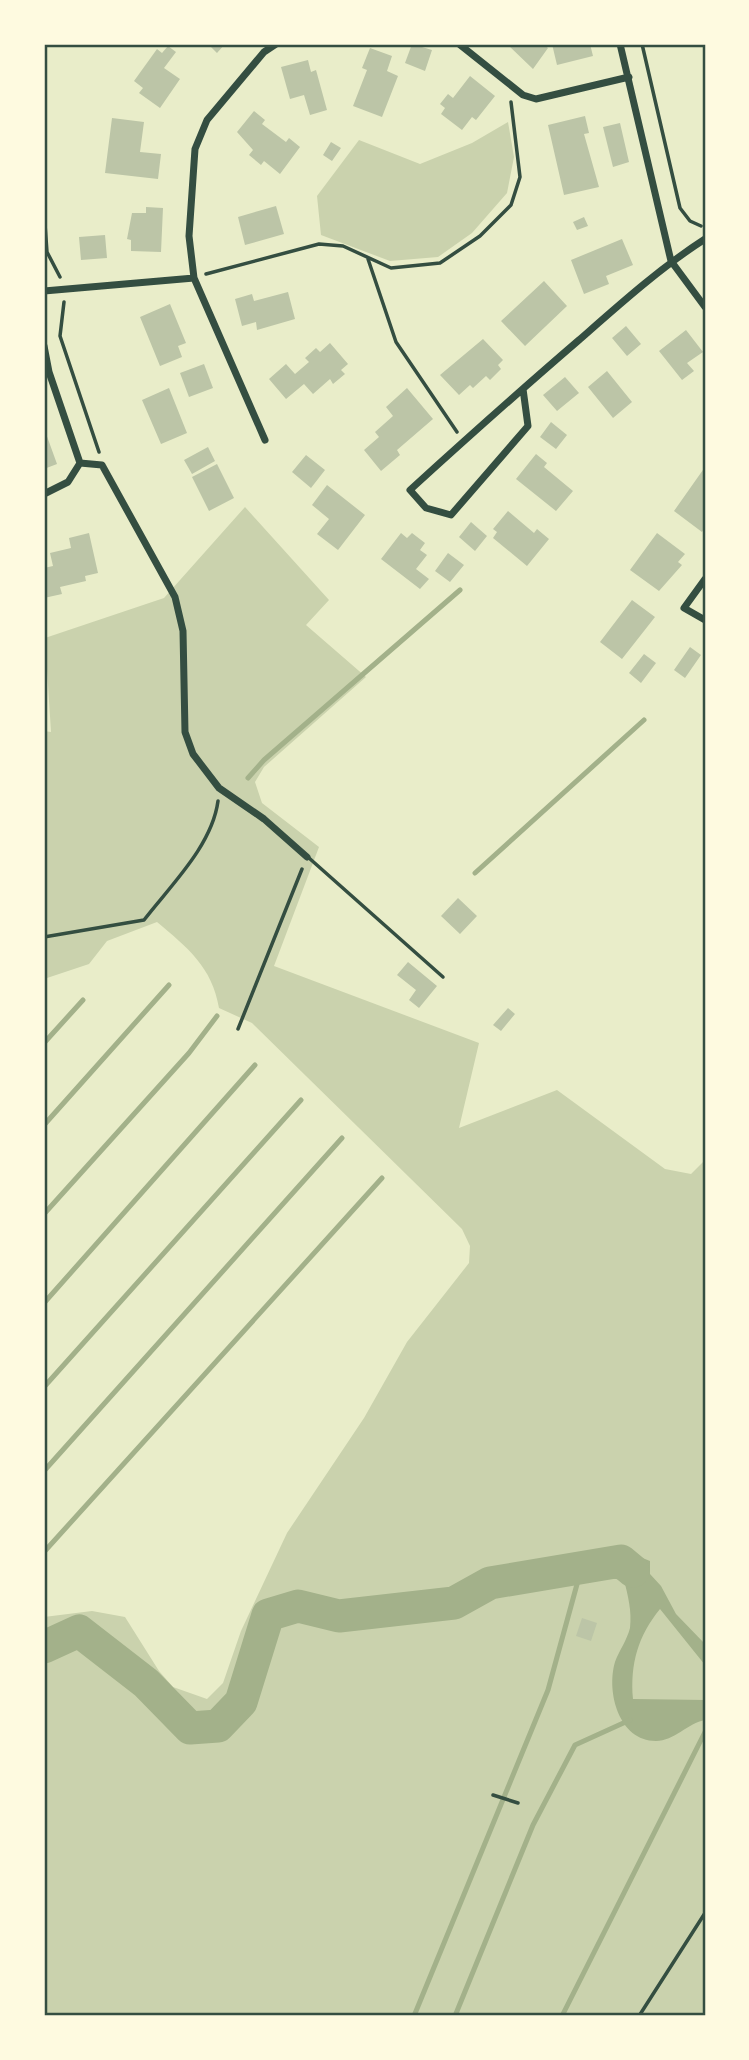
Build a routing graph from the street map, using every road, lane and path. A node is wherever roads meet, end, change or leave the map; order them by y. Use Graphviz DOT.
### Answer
graph roads {
  1 [pos="276,44"];
  2 [pos="459,44"];
  3 [pos="620,44"];
  4 [pos="642,44"];
  5 [pos="629,77"];
  6 [pos="509,83"];
  7 [pos="44,210"];
  8 [pos="705,237"];
  9 [pos="46,252"];
  10 [pos="368,259"];
  11 [pos="671,261"];
  12 [pos="705,262"];
  13 [pos="705,273"];
  14 [pos="194,278"];
  15 [pos="63,289"];
  16 [pos="44,291"];
  17 [pos="705,307"];
  18 [pos="44,346"];
  19 [pos="523,389"];
  20 [pos="265,440"];
  21 [pos="463,441"];
  22 [pos="80,463"];
  23 [pos="102,464"];
  24 [pos="44,494"];
  25 [pos="705,579"];
  26 [pos="705,620"];
  27 [pos="219,788"];
  28 [pos="307,857"];
  29 [pos="44,937"];
  30 [pos="443,977"];
  31 [pos="238,1029"];
  32 [pos="493,1795"];
  33 [pos="517,1802"];
  34 [pos="705,1913"];
  35 [pos="639,2016"];
  1 -- 14 [label="street"];
  2 -- 6 [label="street"];
  3 -- 5 [label="street"];
  4 -- 8 [label="path"];
  5 -- 6 [label="street"];
  5 -- 11 [label="street"];
  6 -- 10 [label="path"];
  7 -- 9 [label="path"];
  8 -- 11 [label="street"];
  9 -- 15 [label="path"];
  10 -- 14 [label="path"];
  10 -- 21 [label="path"];
  11 -- 17 [label="street"];
  11 -- 19 [label="street"];
  12 -- 13 [label="path"];
  14 -- 15 [label="street"];
  14 -- 20 [label="street"];
  15 -- 16 [label="street"];
  15 -- 23 [label="path"];
  18 -- 22 [label="street"];
  19 -- 21 [label="street"];
  19 -- 21 [label="street"];
  22 -- 23 [label="street"];
  22 -- 24 [label="street"];
  23 -- 27 [label="street"];
  25 -- 26 [label="street"];
  27 -- 28 [label="street"];
  27 -- 29 [label="path"];
  28 -- 30 [label="lane"];
  28 -- 31 [label="path"];
  32 -- 33 [label="path"];
  34 -- 35 [label="path"];
}
